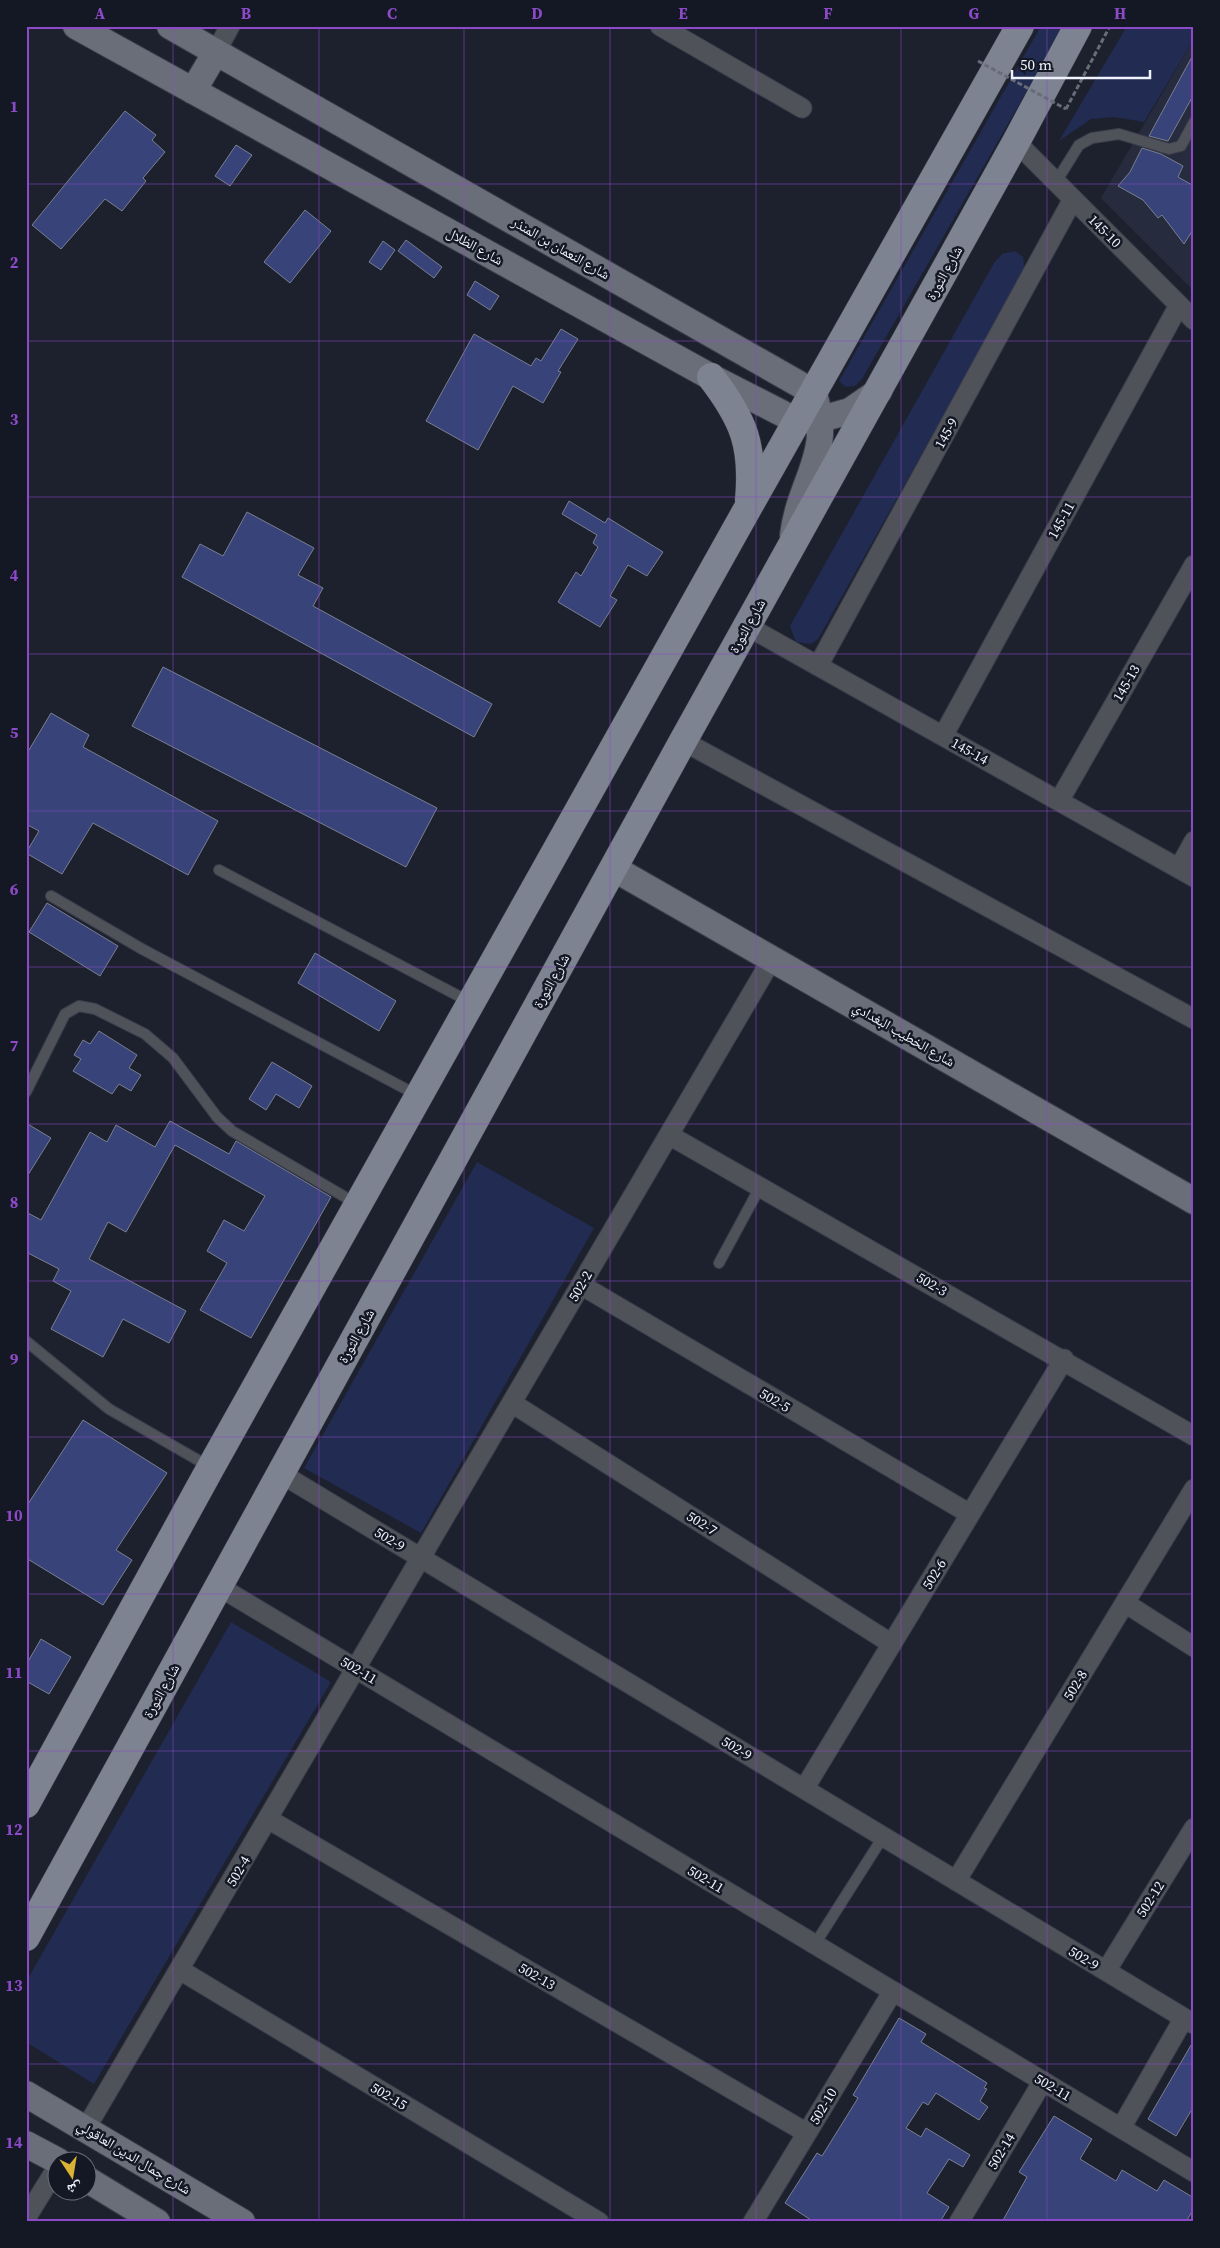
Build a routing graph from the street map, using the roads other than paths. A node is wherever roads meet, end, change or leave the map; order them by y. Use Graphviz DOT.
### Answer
graph roads {
  1 [pos="76,26"];
  2 [pos="170,26"];
  3 [pos="230,26"];
  4 [pos="660,26"];
  5 [pos="1020,26"];
  6 [pos="1078,26"];
  7 [pos="216,52"];
  8 [pos="193,91"];
  9 [pos="802,108"];
  10 [pos="1194,122"];
  11 [pos="1016,142"];
  12 [pos="1056,182"];
  13 [pos="1073,199"];
  14 [pos="1179,305"];
  15 [pos="1194,320"];
  16 [pos="711,377"];
  17 [pos="879,391"];
  18 [pos="813,392"];
  19 [pos="809,420"];
  20 [pos="749,506"];
  21 [pos="791,545"];
  22 [pos="1194,565"];
  23 [pos="747,626"];
  24 [pos="818,666"];
  25 [pos="944,736"];
  26 [pos="683,741"];
  27 [pos="1059,801"];
  28 [pos="1194,841"];
  29 [pos="613,868"];
  30 [pos="219,870"];
  31 [pos="1186,872"];
  32 [pos="51,896"];
  33 [pos="772,958"];
  34 [pos="472,1004"];
  35 [pos="1194,1020"];
  36 [pos="26,1092"];
  37 [pos="420,1097"];
  38 [pos="669,1135"];
  39 [pos="760,1187"];
  40 [pos="1194,1200"];
  41 [pos="360,1205"];
  42 [pos="719,1264"];
  43 [pos="581,1285"];
  44 [pos="26,1341"];
  45 [pos="1064,1359"];
  46 [pos="512,1403"];
  47 [pos="1194,1436"];
  48 [pos="211,1467"];
  49 [pos="280,1473"];
  50 [pos="1194,1489"];
  51 [pos="970,1514"];
  52 [pos="421,1558"];
  53 [pos="218,1586"];
  54 [pos="1125,1602"];
  55 [pos="388,1614"];
  56 [pos="892,1644"];
  57 [pos="1194,1647"];
  58 [pos="356,1669"];
  59 [pos="804,1789"];
  60 [pos="26,1804"];
  61 [pos="268,1819"];
  62 [pos="1194,1828"];
  63 [pos="883,1837"];
  64 [pos="956,1880"];
  65 [pos="26,1937"];
  66 [pos="815,1944"];
  67 [pos="180,1970"];
  68 [pos="1106,1971"];
  69 [pos="892,1991"];
  70 [pos="1189,2021"];
  71 [pos="1043,2081"];
  72 [pos="26,2094"];
  73 [pos="86,2128"];
  74 [pos="1121,2128"];
  75 [pos="807,2133"];
  76 [pos="26,2144"];
  77 [pos="48,2156"];
  78 [pos="1194,2172"];
  79 [pos="48,2182"];
  80 [pos="98,2186"];
  81 [pos="26,2218"];
  82 [pos="759,2220"];
  83 [pos="157,2222"];
  84 [pos="242,2222"];
  85 [pos="599,2222"];
  86 [pos="959,2222"];
  1 -- 8 [label="street, شارع الظلال"];
  2 -- 7 [label="street, شارع النعمان بن المنذر"];
  3 -- 7 [label="street"];
  4 -- 9 [label="street"];
  5 -- 18 [label="main road"];
  6 -- 11 [label="main road, شارع الثورة"];
  7 -- 8 [label="street"];
  7 -- 18 [label="street, شارع النعمان بن المنذر"];
  8 -- 16 [label="street, شارع الظلال"];
  10 -- 12 [label="lane"];
  11 -- 12 [label="street, 145-10"];
  11 -- 17 [label="main road, شارع الثورة"];
  12 -- 13 [label="street, 145-10"];
  13 -- 14 [label="street, 145-10"];
  13 -- 24 [label="street, 145-9"];
  14 -- 15 [label="street, 145-10"];
  14 -- 25 [label="street, 145-11"];
  16 -- 19 [label="street, شارع الظلال"];
  16 -- 20 [label="main road"];
  17 -- 19 [label="street"];
  17 -- 21 [label="main road, شارع الثورة"];
  18 -- 19 [label="main road"];
  19 -- 20 [label="main road"];
  19 -- 21 [label="street"];
  20 -- 34 [label="main road"];
  21 -- 23 [label="main road, شارع الثورة"];
  22 -- 27 [label="street, 145-13"];
  23 -- 24 [label="street, 145-14"];
  23 -- 26 [label="main road, شارع الثورة"];
  24 -- 25 [label="street, 145-14"];
  25 -- 27 [label="street, 145-14"];
  26 -- 29 [label="main road, شارع الثورة"];
  26 -- 35 [label="street"];
  27 -- 31 [label="street, 145-14"];
  28 -- 31 [label="street"];
  29 -- 33 [label="street, شارع الخطيب البغدادي"];
  29 -- 49 [label="main road, شارع الثورة"];
  30 -- 34 [label="lane"];
  32 -- 37 [label="lane"];
  33 -- 38 [label="street, 502-2"];
  33 -- 40 [label="street, شارع الخطيب البغدادي"];
  34 -- 37 [label="main road"];
  36 -- 41 [label="lane"];
  37 -- 41 [label="main road"];
  38 -- 39 [label="street, 502-3"];
  38 -- 43 [label="street, 502-2"];
  39 -- 42 [label="lane"];
  39 -- 45 [label="street, 502-3"];
  41 -- 48 [label="main road"];
  43 -- 46 [label="street, 502-2"];
  43 -- 51 [label="street, 502-5"];
  44 -- 48 [label="lane"];
  45 -- 47 [label="street, 502-3"];
  45 -- 51 [label="street, 502-6"];
  46 -- 52 [label="street, 502-2"];
  46 -- 56 [label="street, 502-7"];
  48 -- 60 [label="main road"];
  49 -- 52 [label="street, 502-9"];
  49 -- 53 [label="main road, شارع الثورة"];
  50 -- 54 [label="street, 502-8"];
  51 -- 56 [label="street, 502-6"];
  52 -- 55 [label="street, 502-2"];
  52 -- 59 [label="street, 502-9"];
  53 -- 58 [label="street, 502-11"];
  53 -- 65 [label="main road, شارع الثورة"];
  54 -- 57 [label="street"];
  54 -- 64 [label="street, 502-8"];
  55 -- 58 [label="street, 502-4"];
  56 -- 59 [label="street, 502-6"];
  58 -- 61 [label="street, 502-4"];
  58 -- 66 [label="street, 502-11"];
  59 -- 63 [label="street, 502-9"];
  61 -- 67 [label="street, 502-4"];
  61 -- 75 [label="street, 502-13"];
  62 -- 68 [label="street, 502-12"];
  63 -- 64 [label="street, 502-9"];
  63 -- 66 [label="lane"];
  64 -- 68 [label="street, 502-9"];
  66 -- 69 [label="street, 502-11"];
  67 -- 73 [label="street, 502-4"];
  67 -- 85 [label="street, 502-15"];
  68 -- 70 [label="street, 502-9"];
  69 -- 71 [label="street, 502-11"];
  69 -- 75 [label="street, 502-10"];
  70 -- 74 [label="street"];
  71 -- 74 [label="street, 502-11"];
  71 -- 86 [label="street, 502-14"];
  72 -- 73 [label="street, شارع جمال الدين العاقولي"];
  73 -- 84 [label="street, شارع جمال الدين العاقولي"];
  74 -- 78 [label="street, 502-11"];
  75 -- 82 [label="street, 502-10"];
  76 -- 77 [label="street"];
  79 -- 81 [label="street"];
  80 -- 83 [label="street"];
}
